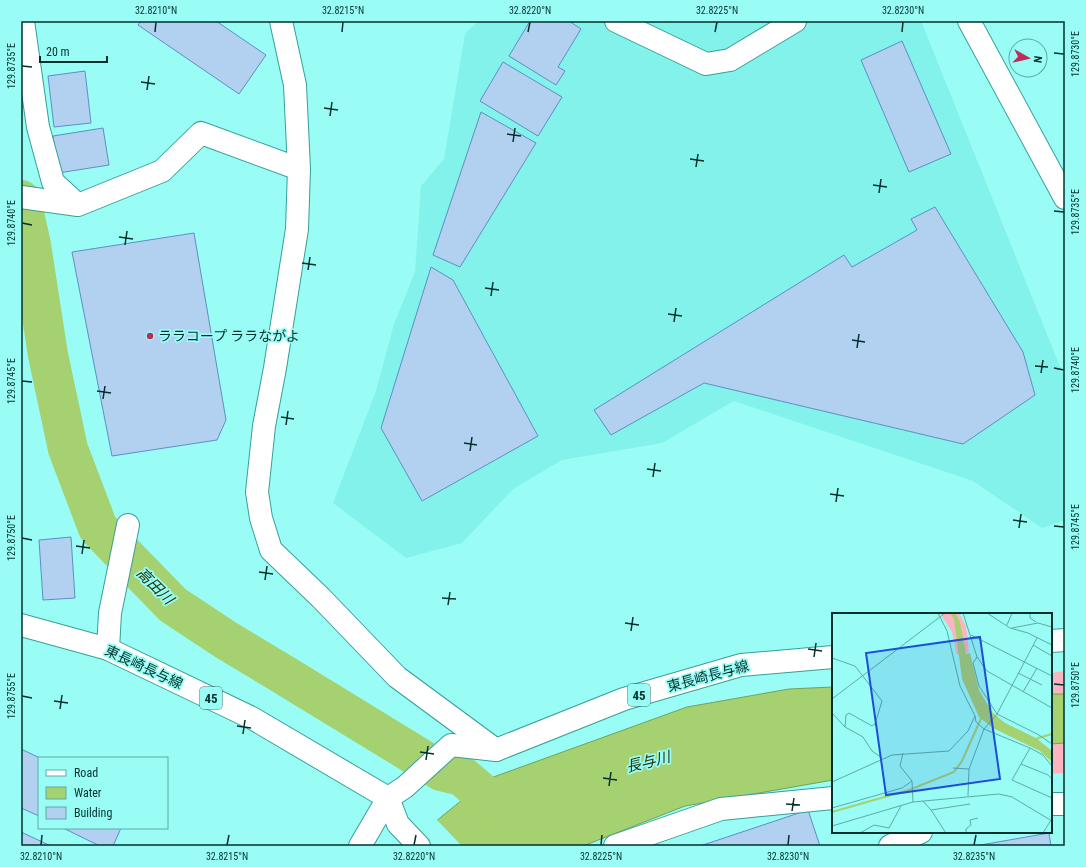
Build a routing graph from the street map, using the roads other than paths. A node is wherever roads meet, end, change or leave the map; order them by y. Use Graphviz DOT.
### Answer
graph roads {
  1 [pos="23,21"];
  2 [pos="280,21"];
  3 [pos="616,21"];
  4 [pos="795,21"];
  5 [pos="969,21"];
  6 [pos="299,169"];
  7 [pos="21,197"];
  8 [pos="1065,198"];
  9 [pos="68,204"];
  10 [pos="128,526"];
  11 [pos="21,625"];
  12 [pos="1065,640"];
  13 [pos="1052,641"];
  14 [pos="108,649"];
  15 [pos="832,657"];
  16 [pos="496,750"];
  17 [pos="397,792"];
  18 [pos="832,798"];
  19 [pos="1052,804"];
  20 [pos="1065,804"];
  21 [pos="919,833"];
  22 [pos="360,846"];
  23 [pos="419,846"];
  24 [pos="615,846"];
  25 [pos="890,846"];
  1 -- 9 [label="street"];
  2 -- 6 [label="street"];
  3 -- 4 [label="street"];
  5 -- 8 [label="street"];
  6 -- 9 [label="street"];
  6 -- 16 [label="street"];
  7 -- 9 [label="street"];
  10 -- 14 [label="street"];
  11 -- 14 [label="street, 東長崎長与線 / 45"];
  12 -- 13 [label="street"];
  14 -- 17 [label="street, 東長崎長与線 / 45"];
  15 -- 16 [label="street, 東長崎長与線 / 45"];
  16 -- 17 [label="street, 東長崎長与線 / 45"];
  17 -- 22 [label="street"];
  17 -- 23 [label="street"];
  18 -- 24 [label="street"];
  19 -- 20 [label="street"];
  21 -- 25 [label="street"];
}
